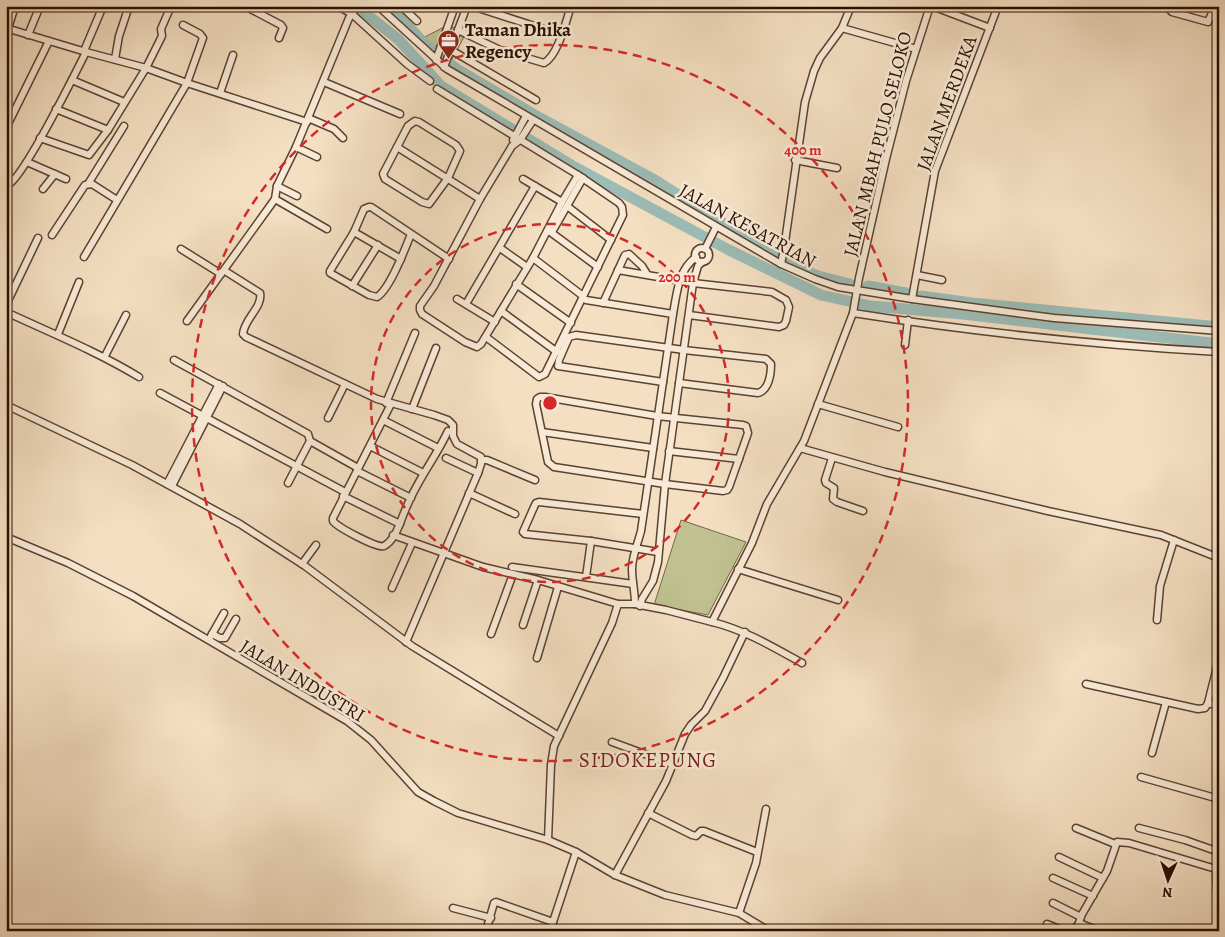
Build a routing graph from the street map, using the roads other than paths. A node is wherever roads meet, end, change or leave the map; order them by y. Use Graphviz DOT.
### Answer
graph roads {
  1 [pos="15,6"];
  2 [pos="40,6"];
  3 [pos="103,6"];
  4 [pos="129,6"];
  5 [pos="171,6"];
  6 [pos="245,6"];
  7 [pos="338,6"];
  8 [pos="378,6"];
  9 [pos="401,6"];
  10 [pos="472,6"];
  11 [pos="571,6"];
  12 [pos="851,6"];
  13 [pos="931,6"];
  14 [pos="998,6"];
  15 [pos="1166,6"];
  16 [pos="1215,6"];
  17 [pos="454,7"];
  18 [pos="466,9"];
  19 [pos="355,10"];
  20 [pos="417,20"];
  21 [pos="183,25"];
  22 [pos="842,28"];
  23 [pos="990,28"];
  24 [pos="8,29"];
  25 [pos="458,30"];
  26 [pos="28,35"];
  27 [pos="562,35"];
  28 [pos="6,38"];
  29 [pos="279,38"];
  30 [pos="50,41"];
  31 [pos="916,50"];
  32 [pos="85,52"];
  33 [pos="439,53"];
  34 [pos="450,53"];
  35 [pos="233,55"];
  36 [pos="115,59"];
  37 [pos="445,65"];
  38 [pos="146,68"];
  39 [pos="72,80"];
  40 [pos="430,81"];
  41 [pos="324,82"];
  42 [pos="186,83"];
  43 [pos="437,89"];
  44 [pos="220,93"];
  45 [pos="536,100"];
  46 [pos="124,102"];
  47 [pos="56,109"];
  48 [pos="400,114"];
  49 [pos="524,118"];
  50 [pos="308,120"];
  51 [pos="532,121"];
  52 [pos="124,126"];
  53 [pos="6,128"];
  54 [pos="108,130"];
  55 [pos="515,134"];
  56 [pos="40,138"];
  57 [pos="343,138"];
  58 [pos="521,138"];
  59 [pos="512,146"];
  60 [pos="296,147"];
  61 [pos="397,147"];
  62 [pos="317,157"];
  63 [pos="796,160"];
  64 [pos="27,162"];
  65 [pos="837,168"];
  66 [pos="55,174"];
  67 [pos="581,176"];
  68 [pos="66,178"];
  69 [pos="448,178"];
  70 [pos="523,179"];
  71 [pos="88,184"];
  72 [pos="277,186"];
  73 [pos="535,186"];
  74 [pos="6,189"];
  75 [pos="43,189"];
  76 [pos="297,196"];
  77 [pos="275,199"];
  78 [pos="480,199"];
  79 [pos="117,200"];
  80 [pos="564,204"];
  81 [pos="715,228"];
  82 [pos="327,229"];
  83 [pos="550,231"];
  84 [pos="354,232"];
  85 [pos="412,234"];
  86 [pos="52,235"];
  87 [pos="38,238"];
  88 [pos="611,240"];
  89 [pos="378,245"];
  90 [pos="500,248"];
  91 [pos="181,249"];
  92 [pos="705,249"];
  93 [pos="84,256"];
  94 [pos="696,257"];
  95 [pos="533,258"];
  96 [pos="401,259"];
  97 [pos="449,259"];
  98 [pos="702,262"];
  99 [pos="781,262"];
  100 [pos="527,267"];
  101 [pos="598,267"];
  102 [pos="618,270"];
  103 [pos="223,273"];
  104 [pos="647,274"];
  105 [pos="917,274"];
  106 [pos="942,280"];
  107 [pos="679,281"];
  108 [pos="79,282"];
  109 [pos="693,283"];
  110 [pos="516,284"];
  111 [pos="352,286"];
  112 [pos="857,290"];
  113 [pos="912,295"];
  114 [pos="585,298"];
  115 [pos="457,299"];
  116 [pos="603,303"];
  117 [pos="466,304"];
  118 [pos="6,305"];
  119 [pos="853,310"];
  120 [pos="501,311"];
  121 [pos="6,312"];
  122 [pos="673,314"];
  123 [pos="126,315"];
  124 [pos="689,315"];
  125 [pos="187,321"];
  126 [pos="495,322"];
  127 [pos="571,324"];
  128 [pos="908,324"];
  129 [pos="1219,332"];
  130 [pos="415,333"];
  131 [pos="58,334"];
  132 [pos="486,338"];
  133 [pos="905,345"];
  134 [pos="668,347"];
  135 [pos="436,348"];
  136 [pos="684,350"];
  137 [pos="557,352"];
  138 [pos="1219,352"];
  139 [pos="105,356"];
  140 [pos="174,360"];
  141 [pos="139,376"];
  142 [pos="663,382"];
  143 [pos="679,383"];
  144 [pos="345,384"];
  145 [pos="221,385"];
  146 [pos="160,393"];
  147 [pos="388,403"];
  148 [pos="818,404"];
  149 [pos="6,405"];
  150 [pos="412,409"];
  151 [pos="657,416"];
  152 [pos="204,417"];
  153 [pos="328,418"];
  154 [pos="674,418"];
  155 [pos="383,420"];
  156 [pos="898,427"];
  157 [pos="448,431"];
  158 [pos="542,432"];
  159 [pos="310,441"];
  160 [pos="370,446"];
  161 [pos="438,448"];
  162 [pos="653,448"];
  163 [pos="800,448"];
  164 [pos="669,451"];
  165 [pos="446,458"];
  166 [pos="832,458"];
  167 [pos="739,459"];
  168 [pos="482,460"];
  169 [pos="296,467"];
  170 [pos="357,469"];
  171 [pos="423,473"];
  172 [pos="478,473"];
  173 [pos="535,480"];
  174 [pos="648,481"];
  175 [pos="288,483"];
  176 [pos="665,484"];
  177 [pos="170,485"];
  178 [pos="469,493"];
  179 [pos="344,494"];
  180 [pos="410,498"];
  181 [pos="863,511"];
  182 [pos="515,514"];
  183 [pos="643,514"];
  184 [pos="400,524"];
  185 [pos="394,535"];
  186 [pos="6,537"];
  187 [pos="1174,540"];
  188 [pos="591,541"];
  189 [pos="412,543"];
  190 [pos="316,545"];
  191 [pos="638,548"];
  192 [pos="443,552"];
  193 [pos="658,552"];
  194 [pos="1219,558"];
  195 [pos="302,564"];
  196 [pos="512,567"];
  197 [pos="738,569"];
  198 [pos="512,574"];
  199 [pos="586,577"];
  200 [pos="538,580"];
  201 [pos="634,586"];
  202 [pos="558,587"];
  203 [pos="392,588"];
  204 [pos="648,590"];
  205 [pos="838,600"];
  206 [pos="618,604"];
  207 [pos="638,605"];
  208 [pos="224,613"];
  209 [pos="236,619"];
  210 [pos="1157,620"];
  211 [pos="712,622"];
  212 [pos="523,625"];
  213 [pos="745,632"];
  214 [pos="212,634"];
  215 [pos="490,634"];
  216 [pos="208,640"];
  217 [pos="406,642"];
  218 [pos="537,658"];
  219 [pos="1219,660"];
  220 [pos="802,663"];
  221 [pos="1086,684"];
  222 [pos="1166,702"];
  223 [pos="1208,703"];
  224 [pos="1219,706"];
  225 [pos="559,736"];
  226 [pos="612,742"];
  227 [pos="1152,753"];
  228 [pos="672,764"];
  229 [pos="1141,776"];
  230 [pos="1219,798"];
  231 [pos="766,809"];
  232 [pos="648,813"];
  233 [pos="1076,828"];
  234 [pos="1139,828"];
  235 [pos="548,840"];
  236 [pos="1115,844"];
  237 [pos="576,852"];
  238 [pos="757,852"];
  239 [pos="1219,852"];
  240 [pos="1059,857"];
  241 [pos="1219,858"];
  242 [pos="1216,869"];
  243 [pos="616,875"];
  244 [pos="1053,878"];
  245 [pos="1103,878"];
  246 [pos="1218,889"];
  247 [pos="1093,896"];
  248 [pos="1219,898"];
  249 [pos="1053,903"];
  250 [pos="453,908"];
  251 [pos="739,913"];
  252 [pos="491,918"];
  253 [pos="1080,920"];
  254 [pos="553,922"];
  255 [pos="1047,924"];
  256 [pos="486,931"];
  257 [pos="550,931"];
  258 [pos="768,931"];
  259 [pos="1064,931"];
  260 [pos="1074,931"];
  261 [pos="1098,931"];
  1 -- 24 [label="street"];
  2 -- 26 [label="street"];
  3 -- 32 [label="street"];
  4 -- 36 [label="street"];
  5 -- 38 [label="street"];
  6 -- 29 [label="street"];
  7 -- 19 [label="street"];
  8 -- 33 [label="street, JALAN KESATRIAN"];
  9 -- 20 [label="street"];
  10 -- 27 [label="street"];
  11 -- 27 [label="street"];
  12 -- 22 [label="street"];
  13 -- 23 [label="street"];
  13 -- 31 [label="street, JALAN MBAH PULO SELOKO"];
  14 -- 23 [label="street, JALAN MERDEKA"];
  15 -- 16 [label="street"];
  17 -- 18 [label="street"];
  17 -- 33 [label="street"];
  18 -- 25 [label="street"];
  19 -- 40 [label="street"];
  19 -- 41 [label="street"];
  21 -- 42 [label="street"];
  22 -- 31 [label="street"];
  22 -- 63 [label="street"];
  23 -- 105 [label="street, JALAN MERDEKA"];
  24 -- 26 [label="street"];
  24 -- 28 [label="street"];
  25 -- 27 [label="street"];
  25 -- 34 [label="street"];
  26 -- 30 [label="street"];
  30 -- 32 [label="street"];
  30 -- 53 [label="street"];
  31 -- 112 [label="street, JALAN MBAH PULO SELOKO"];
  32 -- 36 [label="street"];
  32 -- 39 [label="street"];
  33 -- 34 [label="street"];
  33 -- 37 [label="street, JALAN KESATRIAN"];
  34 -- 37 [label="street"];
  34 -- 45 [label="street"];
  35 -- 44 [label="street"];
  36 -- 38 [label="street"];
  37 -- 49 [label="street, JALAN KESATRIAN"];
  38 -- 42 [label="street"];
  38 -- 46 [label="street"];
  39 -- 46 [label="street"];
  39 -- 47 [label="street"];
  41 -- 48 [label="street"];
  41 -- 50 [label="street"];
  42 -- 44 [label="street"];
  42 -- 79 [label="street"];
  43 -- 55 [label="street"];
  44 -- 50 [label="street"];
  46 -- 54 [label="street"];
  47 -- 54 [label="street"];
  47 -- 56 [label="street"];
  49 -- 51 [label="street, JALAN KESATRIAN"];
  49 -- 55 [label="street"];
  50 -- 57 [label="street"];
  50 -- 60 [label="street"];
  51 -- 58 [label="street"];
  51 -- 81 [label="street, JALAN KESATRIAN"];
  52 -- 71 [label="street"];
  54 -- 56 [label="street"];
  55 -- 58 [label="street"];
  55 -- 59 [label="street"];
  56 -- 64 [label="street"];
  58 -- 59 [label="street"];
  58 -- 67 [label="street"];
  59 -- 78 [label="street"];
  60 -- 62 [label="street"];
  60 -- 72 [label="street"];
  61 -- 69 [label="street"];
  61 -- 69 [label="street"];
  61 -- 69 [label="street"];
  63 -- 65 [label="street"];
  63 -- 99 [label="street"];
  64 -- 66 [label="street"];
  64 -- 74 [label="street"];
  66 -- 68 [label="street"];
  66 -- 75 [label="street"];
  67 -- 80 [label="street"];
  67 -- 88 [label="street"];
  69 -- 78 [label="street"];
  70 -- 73 [label="street"];
  71 -- 79 [label="street"];
  71 -- 86 [label="street"];
  72 -- 76 [label="street"];
  72 -- 77 [label="street"];
  73 -- 80 [label="street"];
  73 -- 90 [label="street"];
  77 -- 82 [label="street"];
  77 -- 103 [label="street"];
  78 -- 97 [label="street"];
  79 -- 93 [label="street"];
  80 -- 83 [label="street"];
  80 -- 88 [label="street"];
  81 -- 92 [label="street"];
  81 -- 99 [label="street, JALAN KESATRIAN"];
  83 -- 95 [label="street"];
  83 -- 101 [label="street"];
  84 -- 85 [label="street"];
  84 -- 89 [label="street"];
  84 -- 111 [label="street"];
  85 -- 96 [label="street"];
  85 -- 97 [label="street"];
  87 -- 118 [label="street"];
  88 -- 101 [label="street"];
  89 -- 96 [label="street"];
  89 -- 111 [label="street"];
  90 -- 100 [label="street"];
  90 -- 117 [label="street"];
  91 -- 103 [label="street"];
  92 -- 94 [label="street"];
  92 -- 98 [label="street"];
  94 -- 98 [label="street"];
  94 -- 107 [label="street"];
  95 -- 100 [label="street"];
  95 -- 114 [label="street"];
  96 -- 111 [label="street"];
  97 -- 132 [label="street"];
  98 -- 109 [label="street"];
  99 -- 112 [label="street, JALAN KESATRIAN"];
  100 -- 110 [label="street"];
  101 -- 114 [label="street"];
  102 -- 104 [label="street"];
  102 -- 104 [label="street"];
  102 -- 116 [label="street"];
  103 -- 125 [label="street"];
  103 -- 144 [label="street"];
  104 -- 107 [label="street"];
  105 -- 106 [label="street"];
  105 -- 113 [label="street, JALAN MERDEKA"];
  107 -- 109 [label="street"];
  107 -- 122 [label="street"];
  108 -- 131 [label="street"];
  109 -- 124 [label="street"];
  109 -- 124 [label="street"];
  110 -- 120 [label="street"];
  110 -- 127 [label="street"];
  112 -- 113 [label="street, JALAN KESATRIAN"];
  112 -- 119 [label="street, JALAN MBAH PULO SELOKO"];
  113 -- 129 [label="street, JALAN KESATRIAN"];
  114 -- 116 [label="street"];
  114 -- 127 [label="street"];
  115 -- 117 [label="street"];
  116 -- 122 [label="street"];
  117 -- 126 [label="street"];
  119 -- 128 [label="street"];
  119 -- 148 [label="street, JALAN MBAH PULO SELOKO"];
  120 -- 126 [label="street"];
  120 -- 137 [label="street"];
  121 -- 131 [label="street"];
  122 -- 134 [label="street"];
  123 -- 139 [label="street"];
  124 -- 136 [label="street"];
  126 -- 132 [label="street"];
  127 -- 137 [label="street"];
  128 -- 133 [label="street"];
  128 -- 138 [label="street"];
  130 -- 147 [label="street"];
  131 -- 139 [label="street"];
  132 -- 137 [label="street"];
  134 -- 136 [label="street"];
  134 -- 142 [label="street"];
  134 -- 142 [label="street"];
  135 -- 150 [label="street"];
  136 -- 143 [label="street"];
  136 -- 143 [label="street"];
  139 -- 141 [label="street"];
  140 -- 145 [label="street"];
  142 -- 151 [label="street"];
  143 -- 154 [label="street"];
  144 -- 147 [label="street"];
  144 -- 153 [label="street"];
  145 -- 152 [label="street"];
  145 -- 159 [label="street"];
  146 -- 152 [label="street"];
  147 -- 150 [label="street"];
  147 -- 155 [label="street"];
  148 -- 156 [label="street"];
  148 -- 163 [label="street, JALAN MBAH PULO SELOKO"];
  149 -- 177 [label="street"];
  150 -- 168 [label="street"];
  151 -- 154 [label="street"];
  151 -- 158 [label="street"];
  151 -- 162 [label="street"];
  152 -- 169 [label="street"];
  152 -- 177 [label="street"];
  154 -- 164 [label="street"];
  154 -- 167 [label="street"];
  155 -- 160 [label="street"];
  155 -- 161 [label="street"];
  157 -- 161 [label="street"];
  158 -- 162 [label="street"];
  158 -- 174 [label="street"];
  159 -- 169 [label="street"];
  159 -- 170 [label="street"];
  160 -- 170 [label="street"];
  160 -- 171 [label="street"];
  161 -- 171 [label="street"];
  162 -- 174 [label="street"];
  163 -- 166 [label="street"];
  163 -- 197 [label="street, JALAN MBAH PULO SELOKO"];
  164 -- 167 [label="street"];
  164 -- 176 [label="street"];
  165 -- 172 [label="street"];
  166 -- 181 [label="street"];
  166 -- 187 [label="street"];
  167 -- 176 [label="street"];
  168 -- 172 [label="street"];
  168 -- 173 [label="street"];
  169 -- 175 [label="street"];
  169 -- 179 [label="street"];
  170 -- 179 [label="street"];
  170 -- 180 [label="street"];
  171 -- 180 [label="street"];
  172 -- 178 [label="street"];
  174 -- 176 [label="street"];
  174 -- 183 [label="street"];
  176 -- 193 [label="street"];
  177 -- 195 [label="street"];
  178 -- 182 [label="street"];
  178 -- 192 [label="street"];
  179 -- 184 [label="street"];
  179 -- 185 [label="street"];
  180 -- 184 [label="street"];
  183 -- 188 [label="street"];
  183 -- 191 [label="street"];
  184 -- 185 [label="street"];
  185 -- 189 [label="street"];
  186 -- 216 [label="street, JALAN INDUSTRI"];
  187 -- 194 [label="street"];
  187 -- 210 [label="street"];
  188 -- 191 [label="street"];
  188 -- 199 [label="street"];
  189 -- 192 [label="street"];
  189 -- 203 [label="street"];
  190 -- 195 [label="street"];
  191 -- 193 [label="street"];
  191 -- 201 [label="street"];
  192 -- 198 [label="street"];
  192 -- 217 [label="street"];
  193 -- 204 [label="street"];
  195 -- 217 [label="street"];
  196 -- 199 [label="street"];
  197 -- 205 [label="street"];
  197 -- 211 [label="street, JALAN MBAH PULO SELOKO"];
  198 -- 200 [label="street"];
  198 -- 215 [label="street"];
  199 -- 201 [label="street"];
  200 -- 202 [label="street"];
  200 -- 212 [label="street"];
  201 -- 204 [label="street"];
  201 -- 207 [label="street"];
  202 -- 206 [label="street"];
  202 -- 218 [label="street"];
  204 -- 207 [label="street"];
  206 -- 207 [label="street"];
  206 -- 225 [label="street"];
  207 -- 211 [label="street"];
  208 -- 214 [label="street"];
  209 -- 214 [label="street"];
  211 -- 213 [label="street"];
  213 -- 220 [label="street"];
  213 -- 228 [label="street"];
  214 -- 216 [label="street"];
  216 -- 235 [label="street, JALAN INDUSTRI"];
  217 -- 225 [label="street"];
  219 -- 223 [label="street"];
  221 -- 222 [label="street"];
  222 -- 223 [label="street"];
  222 -- 227 [label="street"];
  223 -- 224 [label="street"];
  225 -- 235 [label="street"];
  226 -- 228 [label="street"];
  228 -- 232 [label="street"];
  229 -- 230 [label="street"];
  231 -- 238 [label="street"];
  232 -- 238 [label="street"];
  232 -- 243 [label="street"];
  233 -- 236 [label="street"];
  234 -- 239 [label="street"];
  235 -- 237 [label="street, JALAN INDUSTRI"];
  236 -- 242 [label="street"];
  236 -- 245 [label="street"];
  237 -- 243 [label="street, JALAN INDUSTRI"];
  237 -- 254 [label="street"];
  238 -- 251 [label="street"];
  240 -- 245 [label="street"];
  241 -- 242 [label="street"];
  242 -- 246 [label="street"];
  243 -- 251 [label="street, JALAN INDUSTRI"];
  244 -- 247 [label="street"];
  245 -- 247 [label="street"];
  246 -- 248 [label="street"];
  247 -- 253 [label="street"];
  249 -- 253 [label="street"];
  250 -- 252 [label="street"];
  251 -- 258 [label="street, JALAN INDUSTRI"];
  252 -- 254 [label="street"];
  252 -- 256 [label="street"];
  253 -- 260 [label="street"];
  253 -- 261 [label="street"];
  254 -- 257 [label="street"];
  255 -- 259 [label="street"];
}
